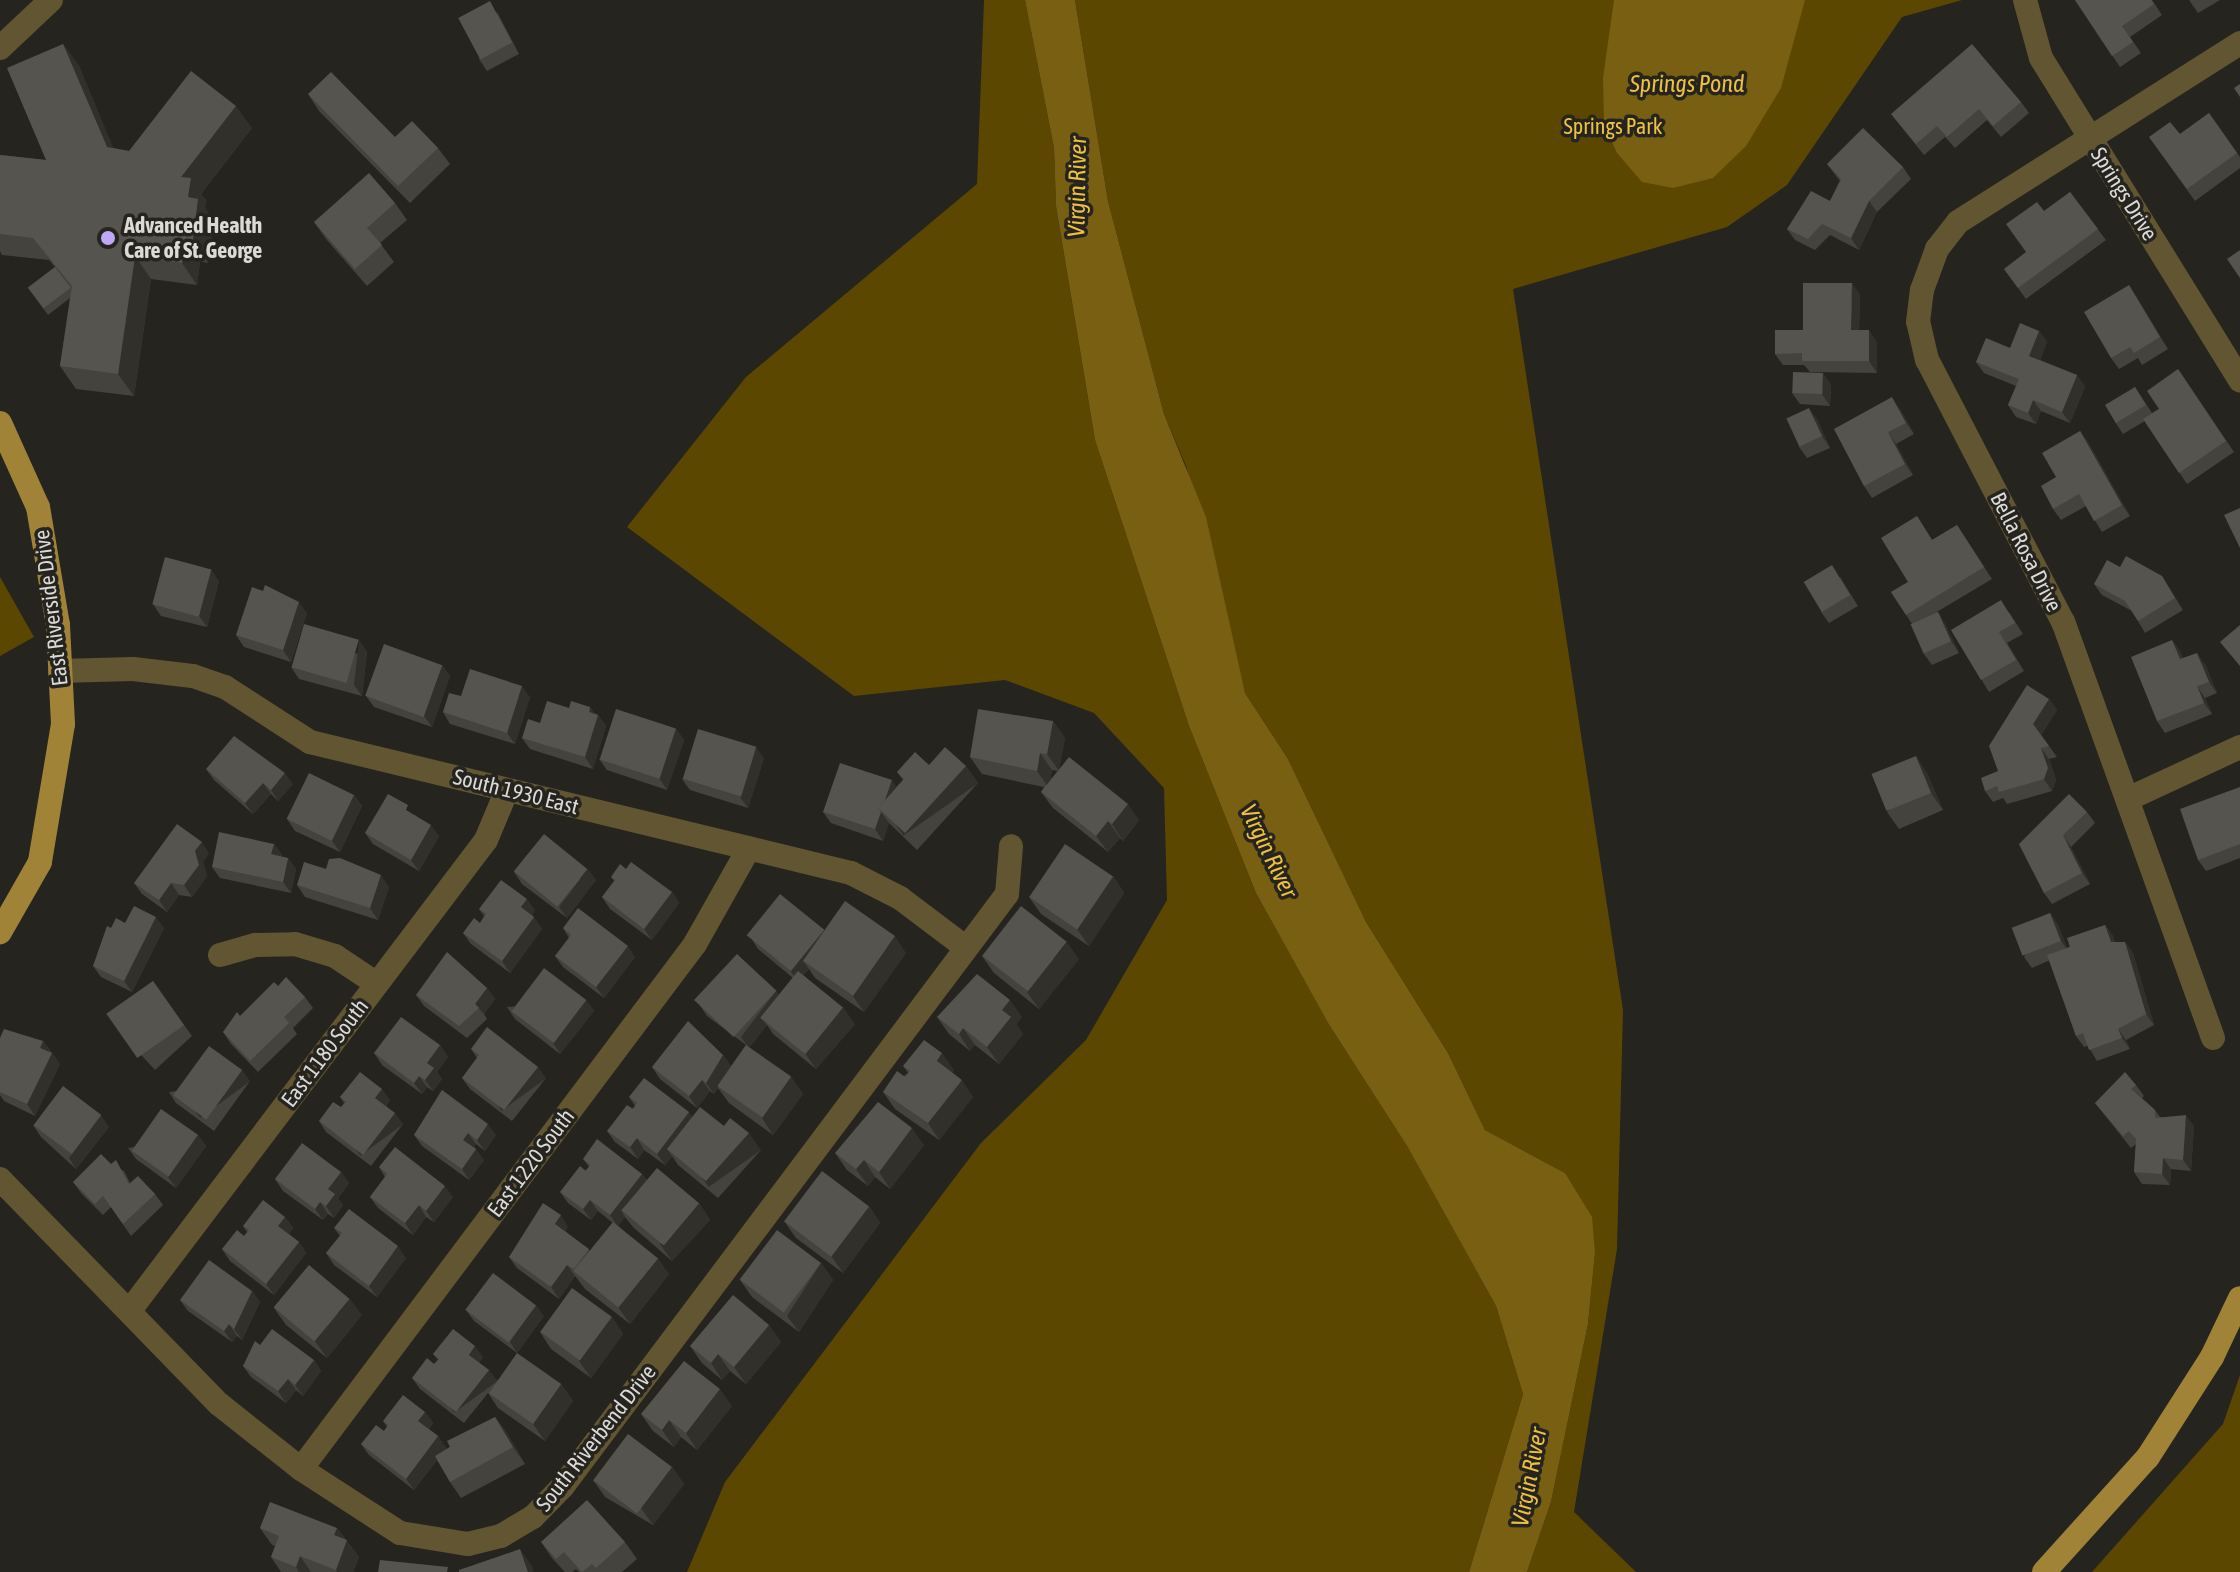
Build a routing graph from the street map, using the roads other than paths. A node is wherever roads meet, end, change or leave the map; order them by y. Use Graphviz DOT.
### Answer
graph roads {
  1 [pos="51,0"];
  2 [pos="2025,0"];
  3 [pos="2240,43"];
  4 [pos="0,48"];
  5 [pos="2089,138"];
  6 [pos="2240,380"];
  7 [pos="0,423"];
  8 [pos="60,671"];
  9 [pos="2240,747"];
  10 [pos="507,790"];
  11 [pos="2130,798"];
  12 [pos="1011,846"];
  13 [pos="749,848"];
  14 [pos="0,932"];
  15 [pos="965,947"];
  16 [pos="220,955"];
  17 [pos="377,984"];
  18 [pos="2213,1038"];
  19 [pos="0,1179"];
  20 [pos="2240,1298"];
  21 [pos="131,1309"];
  22 [pos="301,1469"];
  23 [pos="2044,1572"];
  1 -- 4 [label="street"];
  2 -- 5 [label="street, Springs Drive"];
  3 -- 5 [label="street, Bella Rosa Drive"];
  5 -- 6 [label="street, Springs Drive"];
  5 -- 11 [label="street, Bella Rosa Drive"];
  7 -- 8 [label="main road, East Riverside Drive"];
  8 -- 10 [label="street, South 1930 East"];
  8 -- 14 [label="main road, East Riverside Drive"];
  9 -- 11 [label="street"];
  10 -- 13 [label="street, South 1930 East"];
  10 -- 17 [label="street, East 1180 South"];
  11 -- 18 [label="street, Bella Rosa Drive"];
  12 -- 15 [label="street, South Riverbend Drive"];
  13 -- 15 [label="street, South 1930 East"];
  13 -- 22 [label="street, East 1220 South"];
  15 -- 22 [label="street, South Riverbend Drive"];
  16 -- 17 [label="street"];
  17 -- 21 [label="street, East 1180 South"];
  19 -- 21 [label="street, South Riverbend Drive"];
  20 -- 23 [label="main road"];
  21 -- 22 [label="street, South Riverbend Drive"];
}
